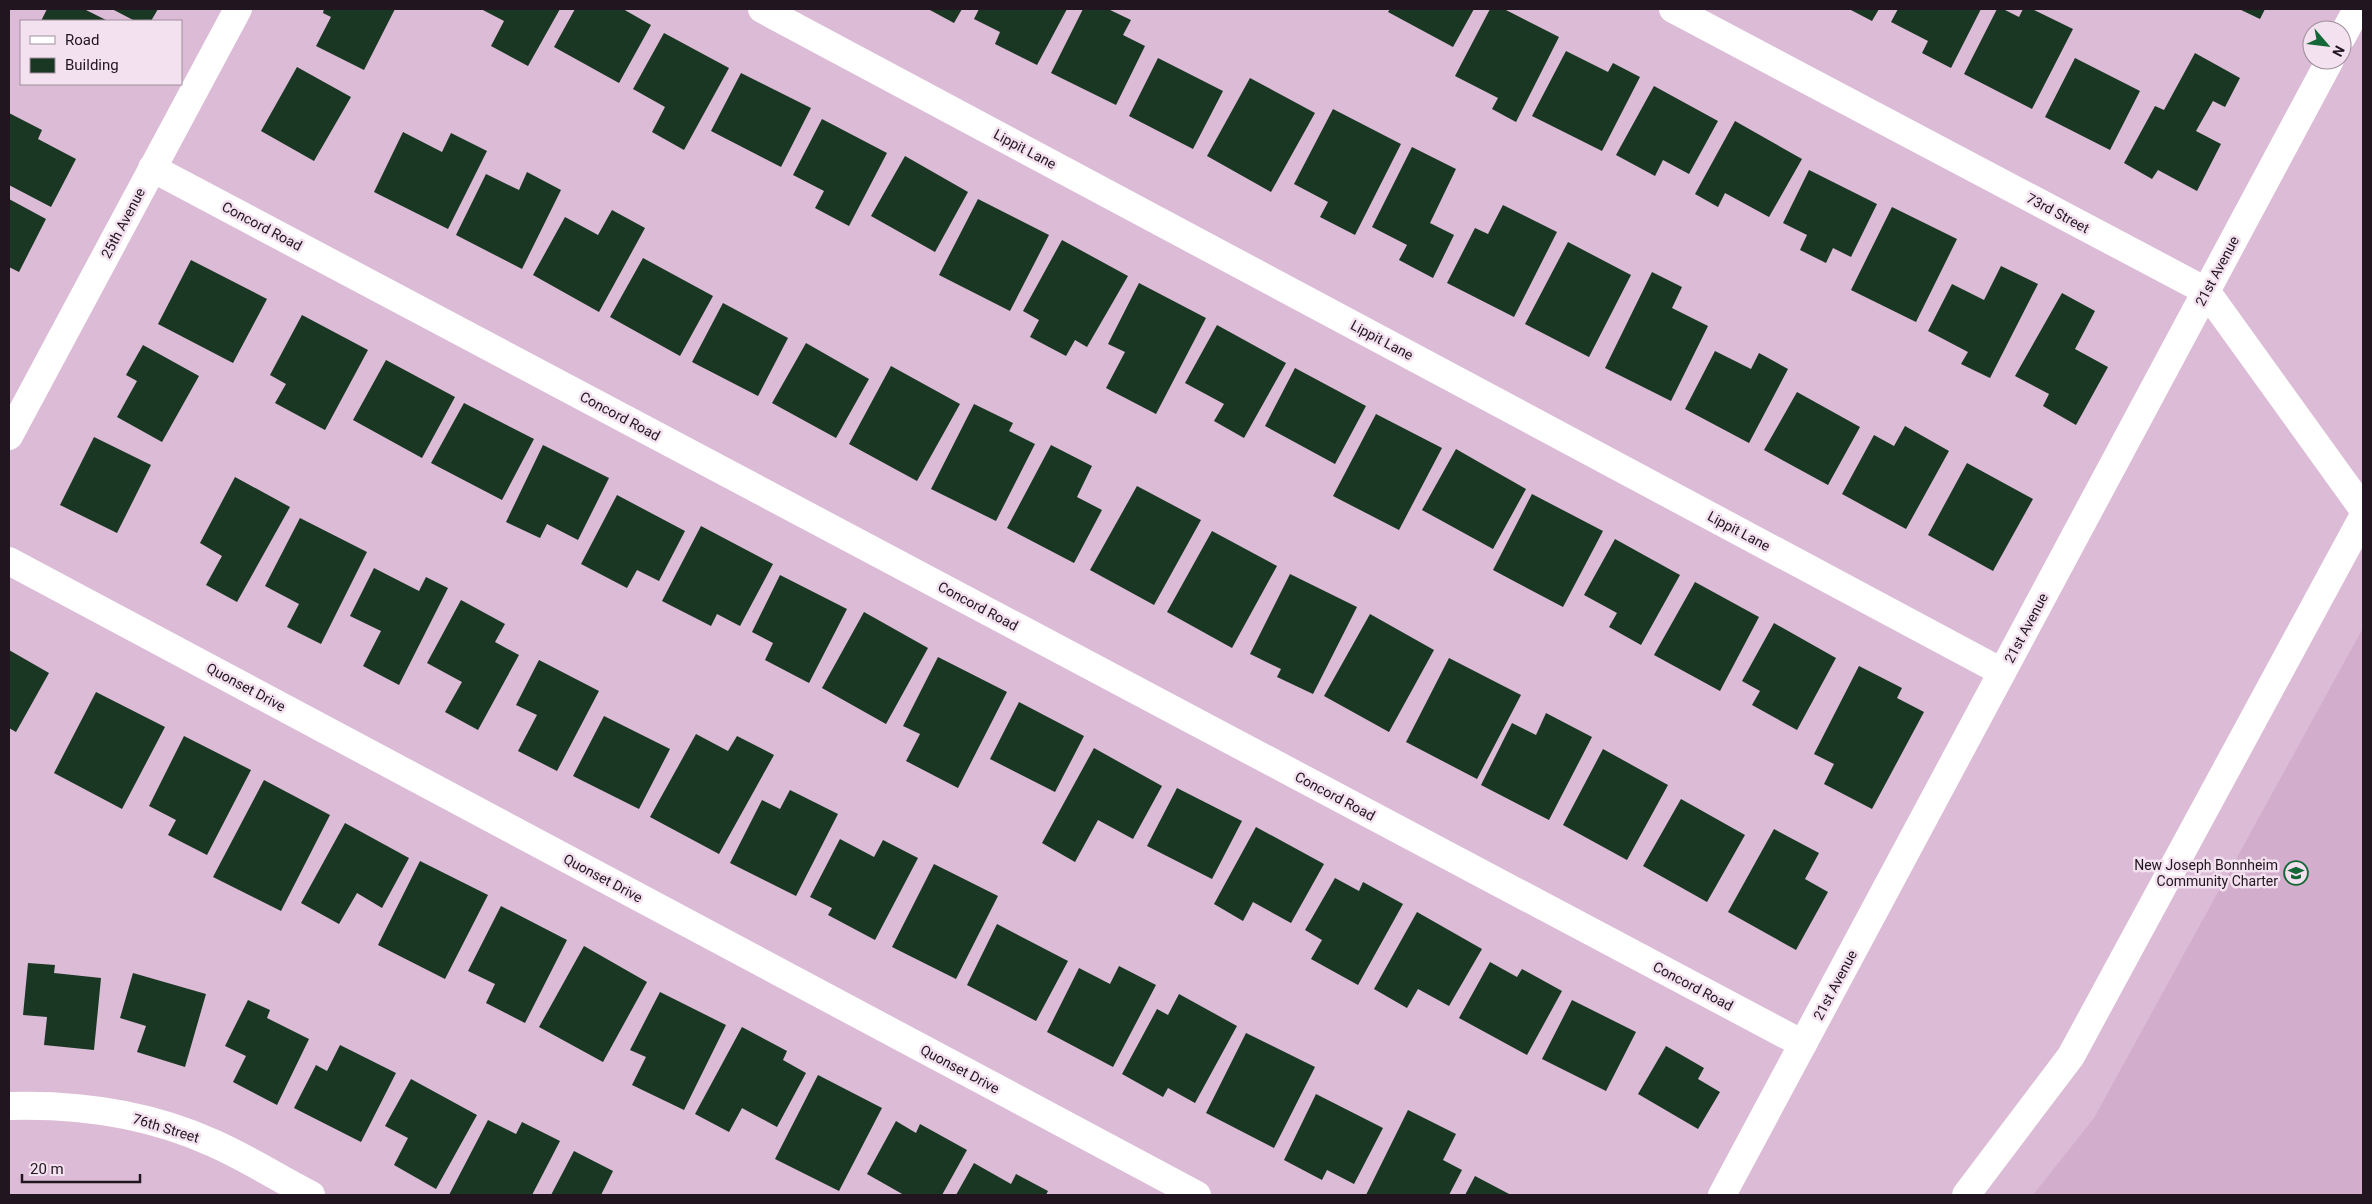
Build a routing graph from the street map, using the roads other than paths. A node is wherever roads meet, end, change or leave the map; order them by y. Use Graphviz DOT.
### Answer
graph roads {
  1 [pos="238,9"];
  2 [pos="762,9"];
  3 [pos="1673,9"];
  4 [pos="2325,70"];
  5 [pos="152,168"];
  6 [pos="2206,291"];
  7 [pos="9,436"];
  8 [pos="2363,509"];
  9 [pos="2363,517"];
  10 [pos="9,561"];
  11 [pos="2002,672"];
  12 [pos="1803,1044"];
  13 [pos="9,1106"];
  14 [pos="310,1195"];
  15 [pos="1197,1195"];
  16 [pos="1722,1195"];
  17 [pos="1966,1195"];
  1 -- 5 [label="street, 25th Avenue"];
  2 -- 11 [label="street, Lippit Lane"];
  3 -- 6 [label="street, 73rd Street"];
  4 -- 6 [label="street, 21st Avenue"];
  5 -- 7 [label="street, 25th Avenue"];
  5 -- 12 [label="street, Concord Road"];
  6 -- 8 [label="street, 73rd Street"];
  6 -- 11 [label="street, 21st Avenue"];
  9 -- 17 [label="street"];
  10 -- 15 [label="street, Quonset Drive"];
  11 -- 12 [label="street, 21st Avenue"];
  12 -- 16 [label="street, 21st Avenue"];
  13 -- 14 [label="street, 76th Street"];
}
